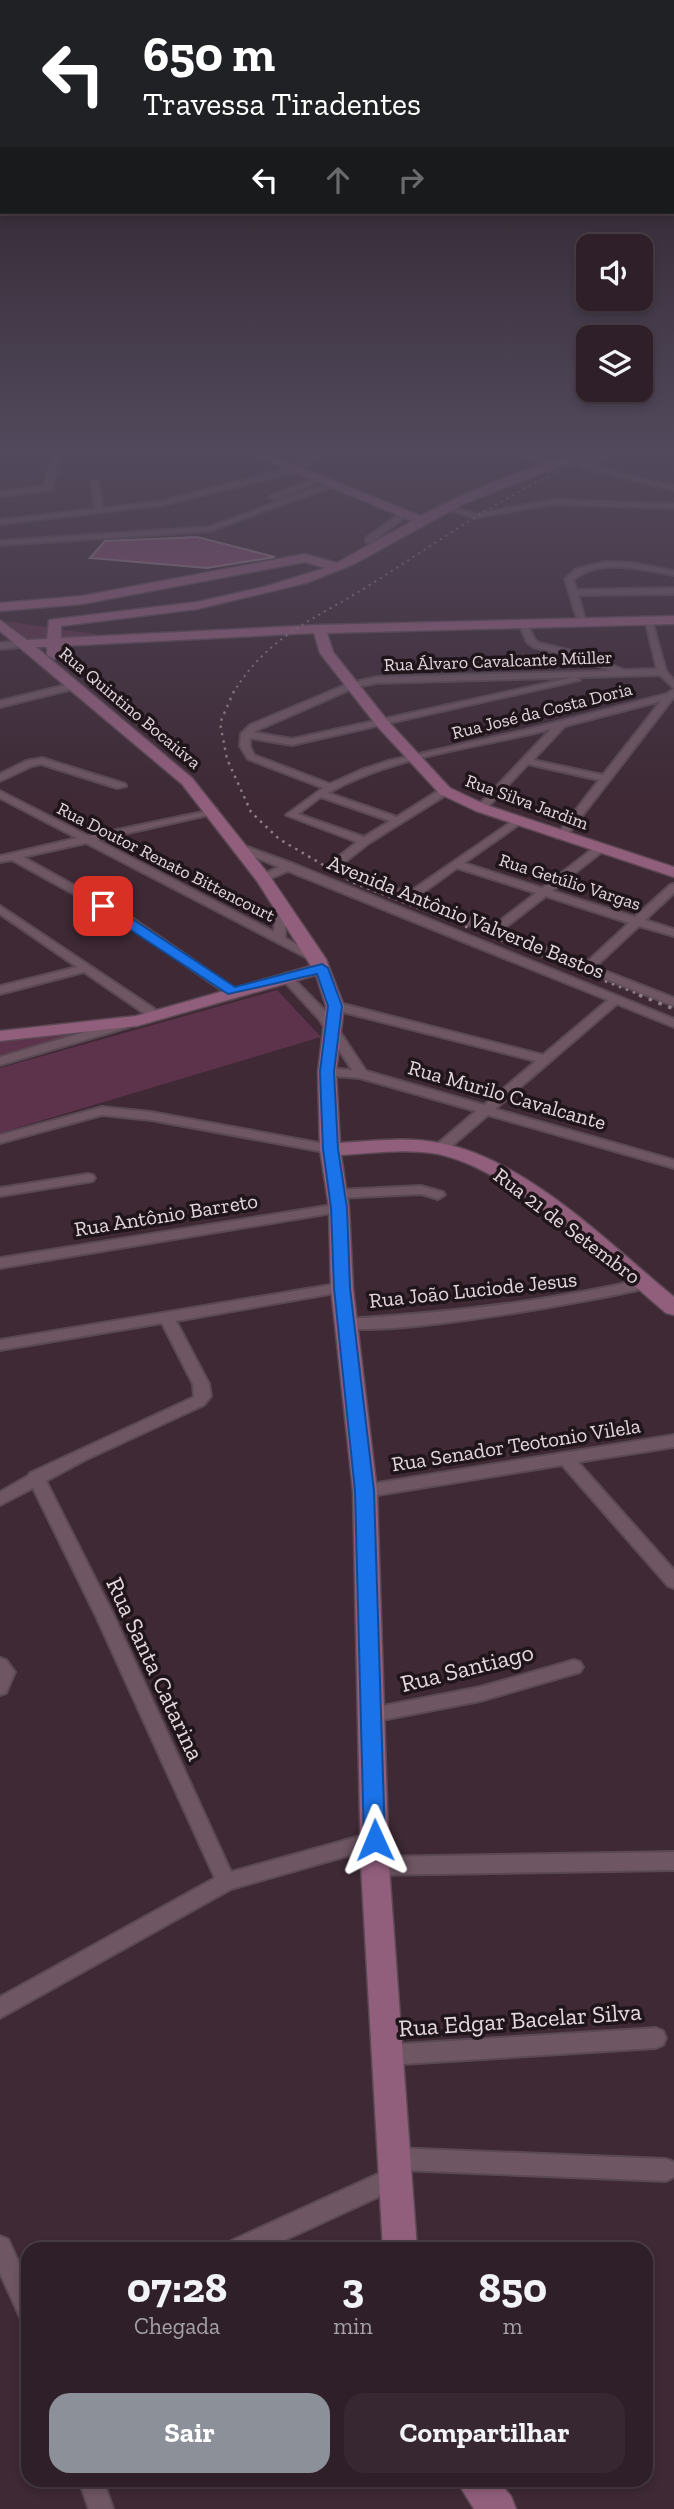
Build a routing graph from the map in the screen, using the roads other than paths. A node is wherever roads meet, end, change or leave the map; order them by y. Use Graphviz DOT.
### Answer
graph roads {
  1 [pos="236,571"];
  2 [pos="326,571"];
  3 [pos="581,571"];
  4 [pos="674,591"];
  5 [pos="572,593"];
  6 [pos="0,607"];
  7 [pos="0,614"];
  8 [pos="674,620"];
  9 [pos="41,621"];
  10 [pos="648,621"];
  11 [pos="0,623"];
  12 [pos="582,623"];
  13 [pos="523,624"];
  14 [pos="319,629"];
  15 [pos="133,638"];
  16 [pos="54,642"];
  17 [pos="26,643"];
  18 [pos="0,646"];
  19 [pos="55,671"];
  20 [pos="625,673"];
  21 [pos="662,673"];
  22 [pos="600,674"];
  23 [pos="504,676"];
  24 [pos="353,685"];
  25 [pos="674,685"];
  26 [pos="74,686"];
  27 [pos="514,694"];
  28 [pos="672,694"];
  29 [pos="0,704"];
  30 [pos="382,723"];
  31 [pos="563,723"];
  32 [pos="246,734"];
  33 [pos="502,738"];
  34 [pos="540,747"];
  35 [pos="415,758"];
  36 [pos="526,761"];
  37 [pos="0,778"];
  38 [pos="607,779"];
  39 [pos="121,786"];
  40 [pos="326,790"];
  41 [pos="445,790"];
  42 [pos="0,794"];
  43 [pos="481,808"];
  44 [pos="213,811"];
  45 [pos="397,820"];
  46 [pos="517,821"];
  47 [pos="561,836"];
  48 [pos="365,841"];
  49 [pos="88,842"];
  50 [pos="242,848"];
  51 [pos="599,849"];
  52 [pos="15,857"];
  53 [pos="0,859"];
  54 [pos="455,864"];
  55 [pos="290,866"];
  56 [pos="674,872"];
  57 [pos="263,878"];
  58 [pos="674,887"];
  59 [pos="542,892"];
  60 [pos="407,899"];
  61 [pos="0,909"];
  62 [pos="282,909"];
  63 [pos="635,921"];
  64 [pos="494,931"];
  65 [pos="674,933"];
  66 [pos="279,940"];
  67 [pos="319,964"];
  68 [pos="588,967"];
  69 [pos="86,968"];
  70 [pos="286,977"];
  71 [pos="0,990"];
  72 [pos="233,992"];
  73 [pos="615,1000"];
  74 [pos="674,1002"];
  75 [pos="155,1015"];
  76 [pos="333,1016"];
  77 [pos="137,1021"];
  78 [pos="674,1023"];
  79 [pos="0,1036"];
  80 [pos="545,1059"];
  81 [pos="0,1061"];
  82 [pos="327,1072"];
  83 [pos="361,1074"];
  84 [pos="486,1109"];
  85 [pos="0,1139"];
  86 [pos="441,1148"];
  87 [pos="330,1149"];
  88 [pos="674,1164"];
  89 [pos="89,1178"];
  90 [pos="0,1192"];
  91 [pos="438,1195"];
  92 [pos="338,1201"];
  93 [pos="0,1263"];
  94 [pos="644,1284"];
  95 [pos="342,1288"];
  96 [pos="674,1308"];
  97 [pos="167,1318"];
  98 [pos="346,1324"];
  99 [pos="0,1345"];
  100 [pos="674,1441"];
  101 [pos="566,1460"];
  102 [pos="36,1477"];
  103 [pos="365,1491"];
  104 [pos="0,1499"];
  105 [pos="674,1581"];
  106 [pos="0,1665"];
  107 [pos="574,1667"];
  108 [pos="0,1688"];
  109 [pos="372,1715"];
  110 [pos="375,1840"];
  111 [pos="674,1861"];
  112 [pos="375,1866"];
  113 [pos="226,1882"];
  114 [pos="0,2008"];
  115 [pos="656,2038"];
  116 [pos="387,2055"];
  117 [pos="395,2168"];
  118 [pos="666,2171"];
  119 [pos="252,2242"];
  120 [pos="400,2242"];
  121 [pos="3,2259"];
  122 [pos="21,2295"];
  123 [pos="93,2487"];
  124 [pos="101,2509"];
  1 -- 6 [label="street"];
  2 -- 9 [label="street"];
  3 -- 5 [label="street"];
  4 -- 5 [label="street"];
  5 -- 12 [label="street"];
  7 -- 9 [label="street"];
  8 -- 10 [label="street"];
  9 -- 11 [label="street"];
  9 -- 15 [label="street"];
  9 -- 16 [label="street"];
  10 -- 12 [label="street"];
  10 -- 21 [label="street"];
  11 -- 17 [label="street, Rua Quintino Bocaiúva"];
  12 -- 13 [label="street"];
  13 -- 14 [label="street"];
  13 -- 20 [label="street"];
  14 -- 15 [label="street"];
  14 -- 24 [label="street, Rua Silva Jardim"];
  15 -- 16 [label="street"];
  16 -- 17 [label="street"];
  16 -- 19 [label="street"];
  17 -- 18 [label="street"];
  17 -- 19 [label="street, Rua Quintino Bocaiúva"];
  19 -- 26 [label="street, Rua Quintino Bocaiúva"];
  20 -- 21 [label="street, Rua Álvaro Cavalcante Müller"];
  20 -- 22 [label="street, Rua Álvaro Cavalcante Müller"];
  21 -- 25 [label="street"];
  22 -- 23 [label="street, Rua Álvaro Cavalcante Müller"];
  22 -- 27 [label="street"];
  23 -- 24 [label="street, Rua Álvaro Cavalcante Müller"];
  23 -- 27 [label="street"];
  24 -- 30 [label="street, Rua Silva Jardim"];
  24 -- 32 [label="street, Rua Álvaro Cavalcante Müller"];
  26 -- 29 [label="street"];
  26 -- 44 [label="street, Rua Quintino Bocaiúva"];
  27 -- 30 [label="street"];
  28 -- 31 [label="street, Rua José da Costa Doria"];
  28 -- 38 [label="street"];
  30 -- 32 [label="street"];
  30 -- 35 [label="street, Rua Silva Jardim"];
  31 -- 33 [label="street, Rua José da Costa Doria"];
  31 -- 34 [label="street"];
  32 -- 40 [label="street"];
  33 -- 34 [label="street"];
  33 -- 35 [label="street, Rua José da Costa Doria"];
  34 -- 36 [label="street"];
  35 -- 40 [label="street, Rua José da Costa Doria"];
  35 -- 41 [label="street, Rua Silva Jardim"];
  36 -- 38 [label="street"];
  36 -- 43 [label="street"];
  37 -- 39 [label="street"];
  38 -- 47 [label="street"];
  40 -- 45 [label="street"];
  40 -- 48 [label="street, Rua José da Costa Doria"];
  41 -- 43 [label="street, Rua Silva Jardim"];
  41 -- 45 [label="street"];
  42 -- 49 [label="street, Rua Doutor Renato Bittencourt"];
  43 -- 46 [label="street, Rua Silva Jardim"];
  44 -- 49 [label="street"];
  44 -- 50 [label="street, Rua Quintino Bocaiúva"];
  45 -- 48 [label="street"];
  46 -- 47 [label="street, Rua Silva Jardim"];
  46 -- 54 [label="street"];
  47 -- 51 [label="street, Rua Silva Jardim"];
  48 -- 60 [label="street, Avenida Antônio Valverde Bastos"];
  49 -- 52 [label="street"];
  49 -- 66 [label="street, Rua Doutor Renato Bittencourt"];
  50 -- 55 [label="street, Avenida Antônio Valverde Bastos"];
  50 -- 57 [label="street, Rua Quintino Bocaiúva"];
  51 -- 56 [label="street, Rua Silva Jardim"];
  51 -- 59 [label="street"];
  52 -- 53 [label="street"];
  52 -- 72 [label="street"];
  54 -- 59 [label="street, Rua Getúlio Vargas"];
  54 -- 60 [label="street"];
  55 -- 57 [label="street"];
  55 -- 73 [label="street, Avenida Antônio Valverde Bastos"];
  57 -- 62 [label="street, Rua Quintino Bocaiúva"];
  58 -- 63 [label="street"];
  59 -- 63 [label="street, Rua Getúlio Vargas"];
  59 -- 64 [label="street"];
  60 -- 64 [label="street, Avenida Antônio Valverde Bastos"];
  61 -- 69 [label="street"];
  62 -- 66 [label="street"];
  62 -- 67 [label="street, Rua Quintino Bocaiúva"];
  63 -- 65 [label="street, Rua Getúlio Vargas"];
  63 -- 68 [label="street"];
  64 -- 68 [label="street, Avenida Antônio Valverde Bastos"];
  66 -- 67 [label="street, Rua Doutor Renato Bittencourt"];
  67 -- 70 [label="street"];
  67 -- 76 [label="street, Rua Quintino Bocaiúva"];
  68 -- 74 [label="street, Avenida Antônio Valverde Bastos"];
  69 -- 71 [label="street"];
  69 -- 75 [label="street"];
  70 -- 72 [label="street"];
  70 -- 76 [label="street"];
  72 -- 75 [label="street"];
  73 -- 78 [label="street, Avenida Antônio Valverde Bastos"];
  73 -- 80 [label="street"];
  75 -- 77 [label="street"];
  76 -- 80 [label="street"];
  76 -- 82 [label="street"];
  76 -- 83 [label="street"];
  77 -- 79 [label="street"];
  77 -- 81 [label="street"];
  80 -- 84 [label="street"];
  82 -- 83 [label="street, Rua Murilo Cavalcante"];
  82 -- 87 [label="street"];
  83 -- 84 [label="street, Rua Murilo Cavalcante"];
  84 -- 86 [label="street"];
  84 -- 88 [label="street, Rua Murilo Cavalcante"];
  85 -- 87 [label="street"];
  86 -- 87 [label="street, Rua 21 de Setembro"];
  86 -- 94 [label="street, Rua 21 de Setembro"];
  87 -- 92 [label="street"];
  89 -- 90 [label="street"];
  91 -- 92 [label="street, Rua Antônio Barreto"];
  92 -- 93 [label="street, Rua Antônio Barreto"];
  92 -- 95 [label="street"];
  94 -- 96 [label="street, Rua 21 de Setembro"];
  94 -- 98 [label="street, Rua João Luciode Jesus"];
  95 -- 97 [label="street"];
  95 -- 98 [label="street"];
  97 -- 99 [label="street"];
  97 -- 102 [label="street"];
  98 -- 103 [label="street"];
  100 -- 101 [label="street, Rua Senador Teotonio Vilela"];
  101 -- 103 [label="street, Rua Senador Teotonio Vilela"];
  101 -- 105 [label="street"];
  102 -- 104 [label="street"];
  102 -- 113 [label="street, Rua Santa Catarina"];
  103 -- 109 [label="street"];
  106 -- 108 [label="street"];
  107 -- 109 [label="street, Rua Santiago"];
  109 -- 110 [label="street"];
  110 -- 112 [label="street"];
  110 -- 113 [label="street"];
  111 -- 112 [label="street"];
  112 -- 116 [label="street"];
  113 -- 114 [label="street"];
  115 -- 116 [label="street, Rua Edgar Bacelar Silva"];
  116 -- 117 [label="street"];
  117 -- 118 [label="street"];
  117 -- 119 [label="street"];
  117 -- 120 [label="street"];
  121 -- 122 [label="street"];
  123 -- 124 [label="street"];
}
